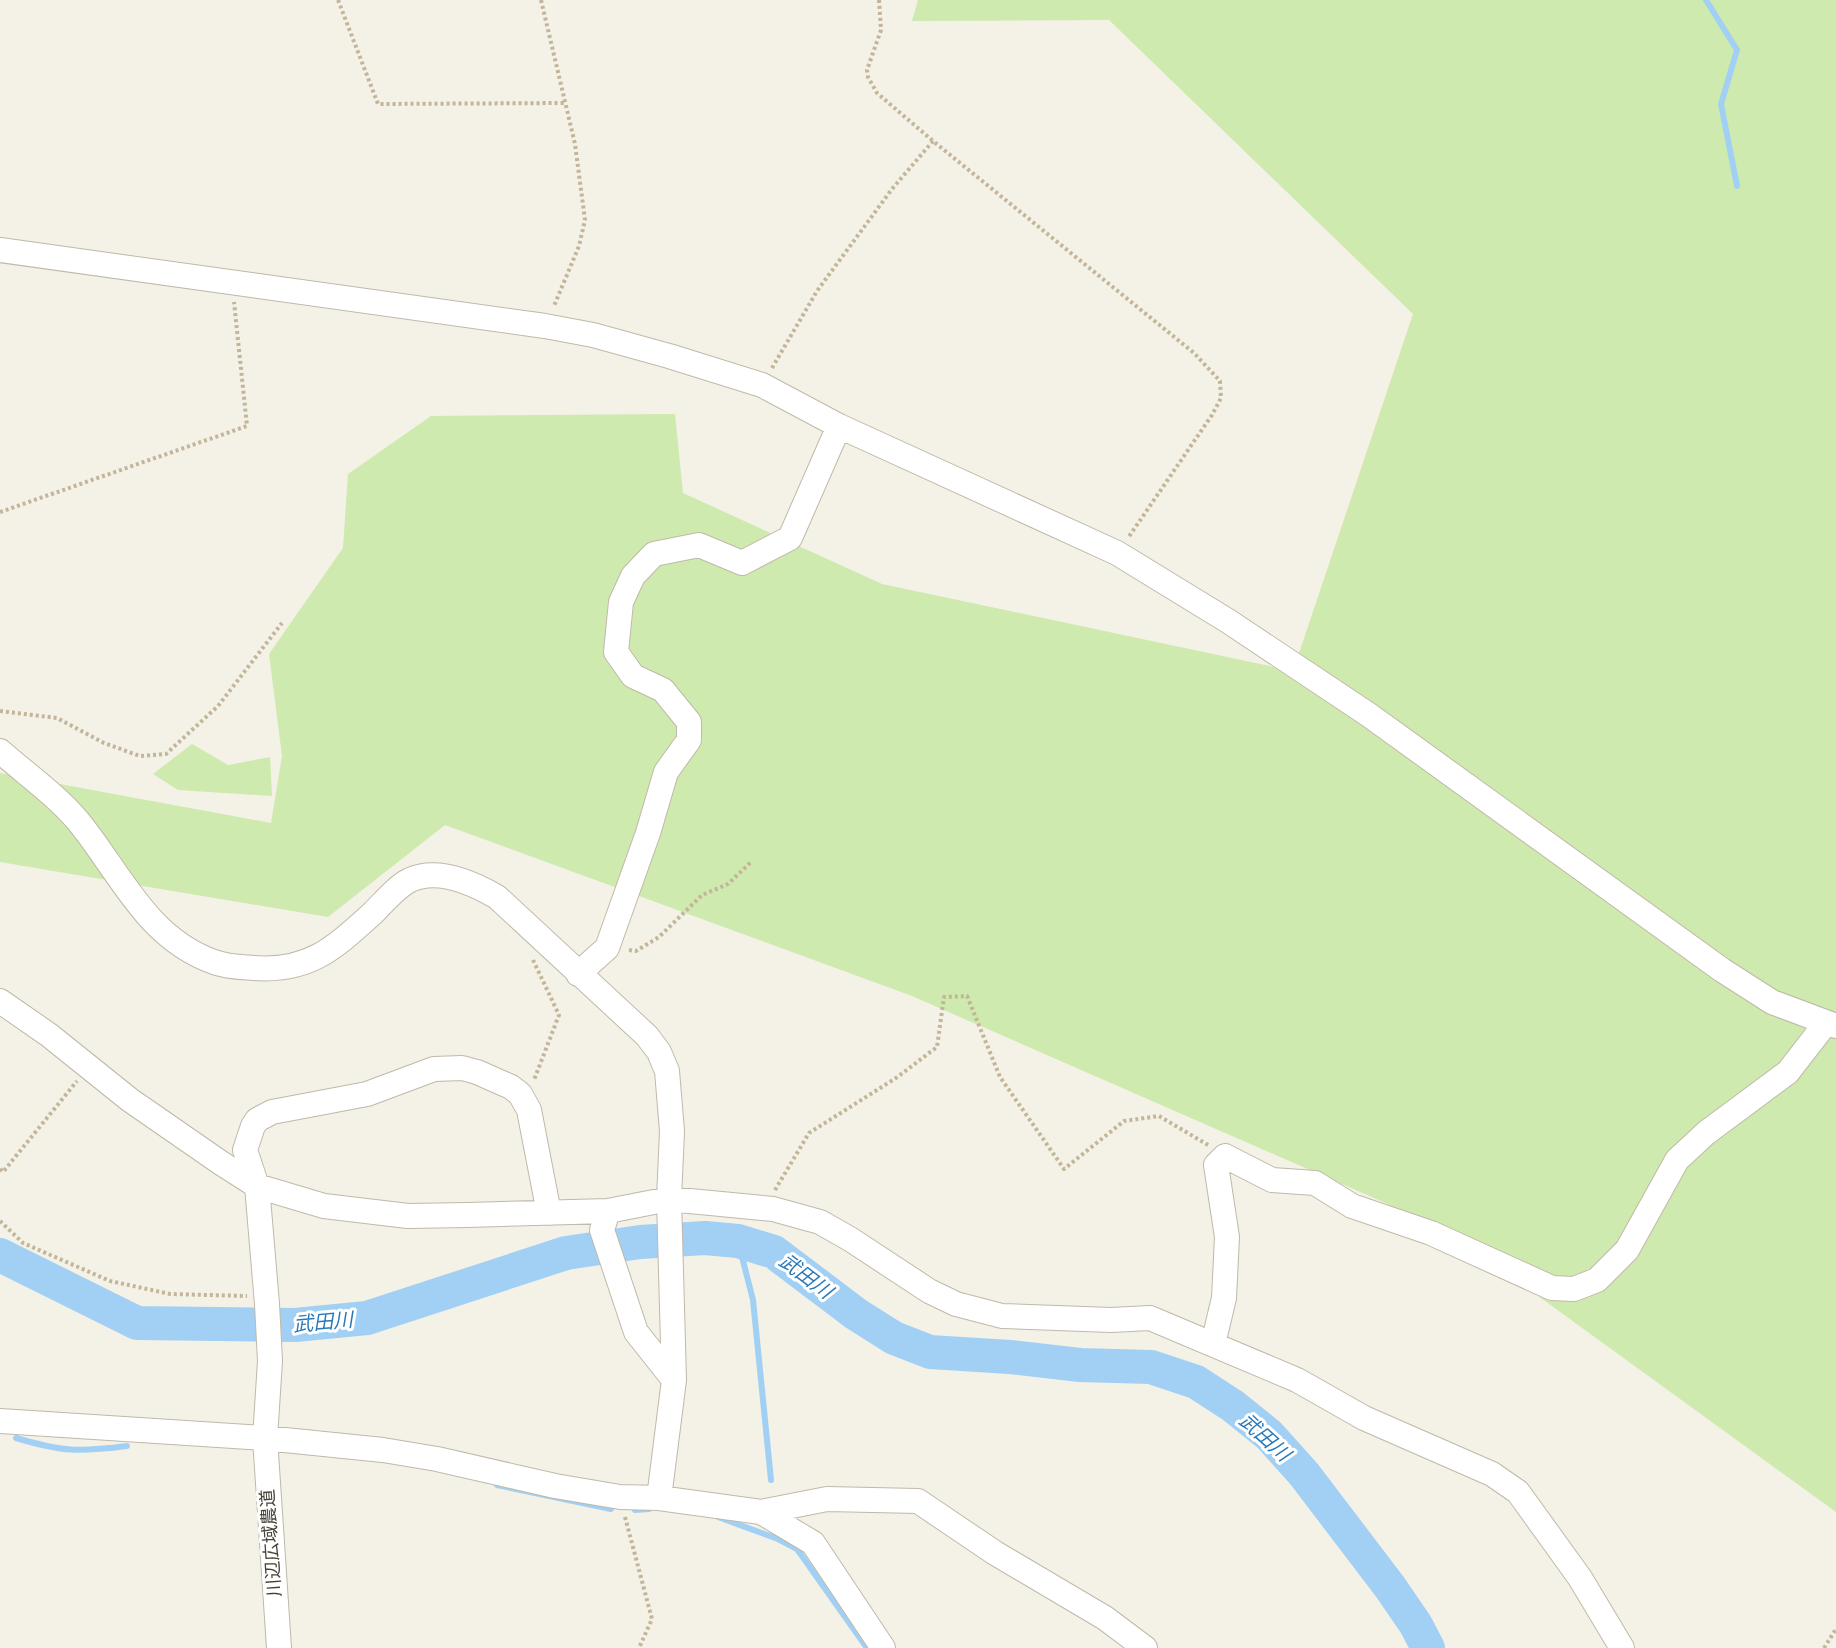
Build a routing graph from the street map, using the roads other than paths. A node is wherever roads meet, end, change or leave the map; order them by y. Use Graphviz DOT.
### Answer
graph roads {
  1 [pos="0,250"];
  2 [pos="839,426"];
  3 [pos="0,751"];
  4 [pos="578,975"];
  5 [pos="0,1001"];
  6 [pos="1831,1025"];
  7 [pos="257,1186"];
  8 [pos="669,1208"];
  9 [pos="549,1213"];
  10 [pos="605,1220"];
  11 [pos="1213,1344"];
  12 [pos="674,1380"];
  13 [pos="0,1421"];
  14 [pos="265,1438"];
  15 [pos="659,1498"];
  16 [pos="761,1512"];
  17 [pos="279,1648"];
  18 [pos="882,1648"];
  19 [pos="1142,1648"];
  20 [pos="1622,1648"];
  1 -- 2 [label="street"];
  2 -- 4 [label="street"];
  2 -- 6 [label="street"];
  3 -- 4 [label="street"];
  4 -- 8 [label="street"];
  5 -- 7 [label="street"];
  6 -- 11 [label="street"];
  7 -- 9 [label="street"];
  7 -- 9 [label="street, 川辺広域農道"];
  7 -- 14 [label="street, 川辺広域農道"];
  8 -- 10 [label="street"];
  8 -- 11 [label="street"];
  8 -- 12 [label="street"];
  9 -- 10 [label="street"];
  10 -- 12 [label="street"];
  11 -- 20 [label="street"];
  12 -- 15 [label="street"];
  13 -- 14 [label="street"];
  14 -- 15 [label="street"];
  14 -- 17 [label="street, 川辺広域農道"];
  15 -- 16 [label="street"];
  16 -- 18 [label="street"];
  16 -- 19 [label="street"];
}
